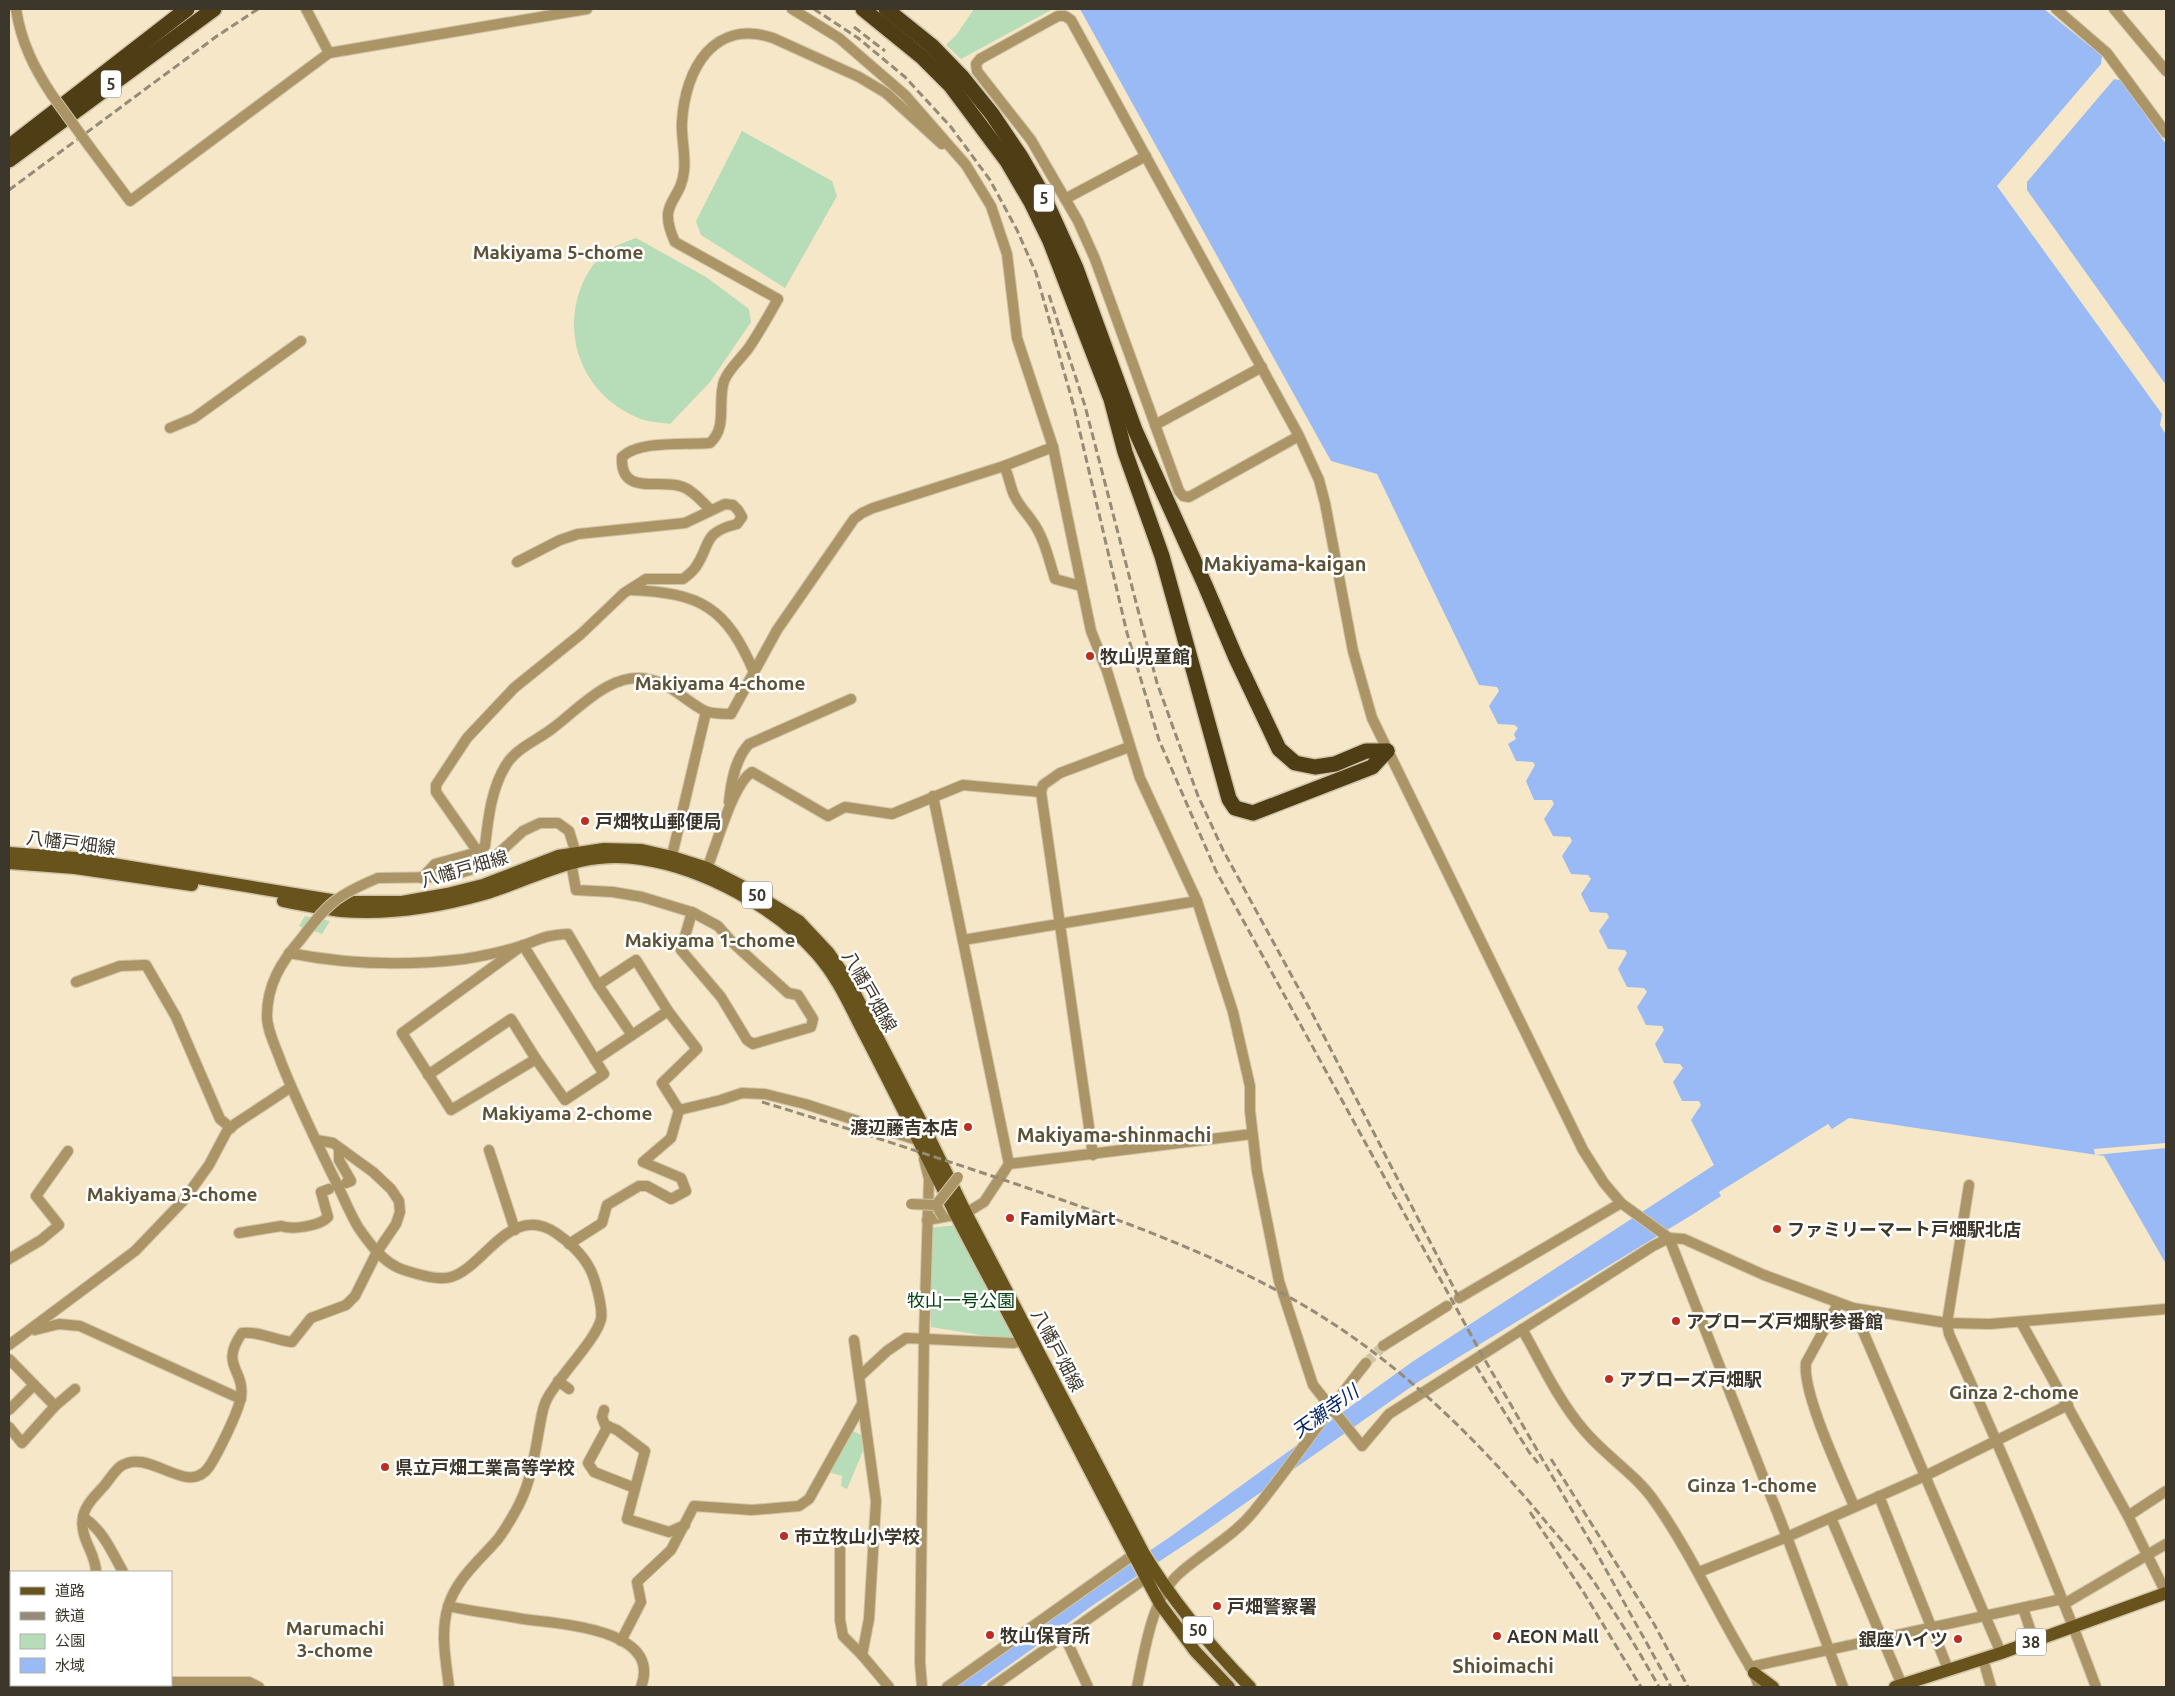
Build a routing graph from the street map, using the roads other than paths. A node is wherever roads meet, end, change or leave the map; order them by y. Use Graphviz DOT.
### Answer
graph roads {
  1 [pos="16,9"];
  2 [pos="187,9"];
  3 [pos="214,9"];
  4 [pos="306,9"];
  5 [pos="587,9"];
  6 [pos="792,9"];
  7 [pos="863,9"];
  8 [pos="886,9"];
  9 [pos="2056,9"];
  10 [pos="2114,9"];
  11 [pos="329,53"];
  12 [pos="2166,71"];
  13 [pos="2166,133"];
  14 [pos="9,147"];
  15 [pos="1146,156"];
  16 [pos="9,160"];
  17 [pos="966,165"];
  18 [pos="1066,199"];
  19 [pos="302,341"];
  20 [pos="1262,367"];
  21 [pos="1155,425"];
  22 [pos="170,428"];
  23 [pos="1299,436"];
  24 [pos="1053,447"];
  25 [pos="1004,466"];
  26 [pos="711,510"];
  27 [pos="517,562"];
  28 [pos="1081,586"];
  29 [pos="631,590"];
  30 [pos="754,672"];
  31 [pos="851,699"];
  32 [pos="706,712"];
  33 [pos="1129,746"];
  34 [pos="1387,751"];
  35 [pos="1041,792"];
  36 [pos="933,796"];
  37 [pos="728,811"];
  38 [pos="478,852"];
  39 [pos="9,853"];
  40 [pos="575,858"];
  41 [pos="670,861"];
  42 [pos="9,863"];
  43 [pos="705,872"];
  44 [pos="422,878"];
  45 [pos="1197,901"];
  46 [pos="692,912"];
  47 [pos="1059,923"];
  48 [pos="963,940"];
  49 [pos="523,945"];
  50 [pos="288,953"];
  51 [pos="76,982"];
  52 [pos="598,985"];
  53 [pos="668,1011"];
  54 [pos="632,1035"];
  55 [pos="536,1059"];
  56 [pos="595,1060"];
  57 [pos="428,1075"];
  58 [pos="291,1087"];
  59 [pos="679,1110"];
  60 [pos="230,1128"];
  61 [pos="1252,1134"];
  62 [pos="316,1140"];
  63 [pos="920,1142"];
  64 [pos="339,1149"];
  65 [pos="489,1150"];
  66 [pos="68,1151"];
  67 [pos="1093,1155"];
  68 [pos="1008,1164"];
  69 [pos="958,1177"];
  70 [pos="346,1183"];
  71 [pos="1969,1185"];
  72 [pos="329,1189"];
  73 [pos="1621,1203"];
  74 [pos="911,1204"];
  75 [pos="936,1205"];
  76 [pos="955,1215"];
  77 [pos="927,1220"];
  78 [pos="515,1230"];
  79 [pos="239,1233"];
  80 [pos="1669,1238"];
  81 [pos="569,1244"];
  82 [pos="378,1252"];
  83 [pos="9,1259"];
  84 [pos="1459,1298"];
  85 [pos="1838,1304"];
  86 [pos="1446,1306"];
  87 [pos="1853,1308"];
  88 [pos="2166,1309"];
  89 [pos="2021,1322"];
  90 [pos="1947,1323"];
  91 [pos="1522,1329"];
  92 [pos="31,1330"];
  93 [pos="924,1338"];
  94 [pos="854,1340"];
  95 [pos="1023,1341"];
  96 [pos="9,1346"];
  97 [pos="1383,1346"];
  98 [pos="9,1359"];
  99 [pos="1366,1363"];
  100 [pos="859,1377"];
  101 [pos="558,1381"];
  102 [pos="34,1385"];
  103 [pos="568,1389"];
  104 [pos="75,1390"];
  105 [pos="241,1399"];
  106 [pos="862,1404"];
  107 [pos="2068,1405"];
  108 [pos="55,1406"];
  109 [pos="9,1410"];
  110 [pos="604,1410"];
  111 [pos="1334,1410"];
  112 [pos="608,1426"];
  113 [pos="9,1427"];
  114 [pos="1996,1440"];
  115 [pos="1925,1476"];
  116 [pos="635,1488"];
  117 [pos="2166,1491"];
  118 [pos="1879,1496"];
  119 [pos="1854,1506"];
  120 [pos="2128,1516"];
  121 [pos="83,1517"];
  122 [pos="1831,1518"];
  123 [pos="685,1525"];
  124 [pos="840,1536"];
  125 [pos="1787,1537"];
  126 [pos="2166,1544"];
  127 [pos="2147,1554"];
  128 [pos="1137,1555"];
  129 [pos="96,1571"];
  130 [pos="122,1571"];
  131 [pos="1699,1572"];
  132 [pos="1147,1573"];
  133 [pos="1167,1590"];
  134 [pos="2166,1593"];
  135 [pos="2063,1601"];
  136 [pos="2166,1601"];
  137 [pos="1160,1604"];
  138 [pos="448,1606"];
  139 [pos="2023,1608"];
  140 [pos="1985,1616"];
  141 [pos="1931,1628"];
  142 [pos="2075,1631"];
  143 [pos="1064,1635"];
  144 [pos="1882,1638"];
  145 [pos="621,1641"];
  146 [pos="2034,1641"];
  147 [pos="1829,1650"];
  148 [pos="2000,1652"];
  149 [pos="862,1655"];
  150 [pos="1985,1666"];
  151 [pos="1948,1669"];
  152 [pos="1752,1670"];
  153 [pos="172,1682"];
  154 [pos="998,1686"];
  155 [pos="1898,1686"];
  156 [pos="260,1687"];
  157 [pos="449,1687"];
  158 [pos="641,1687"];
  159 [pos="889,1687"];
  160 [pos="922,1687"];
  161 [pos="947,1687"];
  162 [pos="1088,1687"];
  163 [pos="1137,1687"];
  164 [pos="1229,1687"];
  165 [pos="1250,1687"];
  166 [pos="1759,1687"];
  167 [pos="1773,1687"];
  168 [pos="1844,1687"];
  169 [pos="1921,1687"];
  170 [pos="1991,1687"];
  171 [pos="2096,1687"];
  1 -- 11 [label="street, bridge"];
  2 -- 14 [label="highway, 5"];
  3 -- 16 [label="highway, 5"];
  4 -- 11 [label="street"];
  5 -- 11 [label="street"];
  6 -- 17 [label="street"];
  7 -- 34 [label="highway, 5"];
  8 -- 34 [label="highway, 5"];
  9 -- 13 [label="street"];
  10 -- 12 [label="street"];
  15 -- 18 [label="street"];
  15 -- 18 [label="street"];
  15 -- 20 [label="street"];
  17 -- 24 [label="street"];
  17 -- 26 [label="street"];
  18 -- 21 [label="street"];
  19 -- 22 [label="street"];
  20 -- 21 [label="street"];
  20 -- 23 [label="street"];
  21 -- 23 [label="street"];
  23 -- 34 [label="street"];
  24 -- 25 [label="street"];
  24 -- 28 [label="street"];
  25 -- 28 [label="street"];
  25 -- 30 [label="street"];
  26 -- 27 [label="street"];
  26 -- 29 [label="street"];
  28 -- 33 [label="street"];
  29 -- 30 [label="street"];
  29 -- 38 [label="street"];
  30 -- 32 [label="street"];
  31 -- 37 [label="street"];
  32 -- 38 [label="street"];
  32 -- 41 [label="street"];
  33 -- 35 [label="street"];
  33 -- 45 [label="street"];
  34 -- 73 [label="street"];
  35 -- 36 [label="street"];
  35 -- 47 [label="street"];
  36 -- 37 [label="street"];
  36 -- 48 [label="street"];
  37 -- 43 [label="street"];
  38 -- 44 [label="street"];
  39 -- 40 [label="main road, 八幡戸畑線 / 50"];
  40 -- 41 [label="main road, 八幡戸畑線 / 50"];
  40 -- 42 [label="main road, 八幡戸畑線 / 50"];
  40 -- 44 [label="street"];
  40 -- 46 [label="street"];
  41 -- 43 [label="main road, 八幡戸畑線 / 50"];
  43 -- 63 [label="main road, 八幡戸畑線 / 50"];
  43 -- 76 [label="main road, 八幡戸畑線 / 50"];
  44 -- 50 [label="street, bridge"];
  45 -- 47 [label="street"];
  45 -- 61 [label="street"];
  46 -- 46 [label="street"];
  47 -- 48 [label="street"];
  47 -- 67 [label="street"];
  48 -- 68 [label="street"];
  49 -- 50 [label="street"];
  49 -- 52 [label="street"];
  49 -- 56 [label="street"];
  49 -- 57 [label="street"];
  50 -- 58 [label="street"];
  51 -- 60 [label="street"];
  52 -- 53 [label="street"];
  52 -- 54 [label="street"];
  53 -- 54 [label="street"];
  53 -- 59 [label="street"];
  54 -- 56 [label="street"];
  55 -- 56 [label="street"];
  55 -- 57 [label="street"];
  55 -- 57 [label="street"];
  58 -- 60 [label="street"];
  58 -- 62 [label="street"];
  59 -- 63 [label="street"];
  59 -- 81 [label="street"];
  60 -- 92 [label="street"];
  61 -- 67 [label="street"];
  61 -- 111 [label="street"];
  62 -- 64 [label="street"];
  62 -- 82 [label="street"];
  63 -- 76 [label="main road, 八幡戸畑線 / 50"];
  63 -- 77 [label="street"];
  64 -- 70 [label="street"];
  64 -- 82 [label="street"];
  65 -- 78 [label="street"];
  66 -- 83 [label="street"];
  67 -- 68 [label="street"];
  68 -- 76 [label="street"];
  69 -- 75 [label="street, bridge"];
  71 -- 90 [label="street"];
  72 -- 79 [label="street"];
  73 -- 80 [label="street"];
  73 -- 84 [label="street"];
  74 -- 75 [label="street, bridge"];
  75 -- 76 [label="street, bridge"];
  76 -- 77 [label="street"];
  76 -- 95 [label="main road, 八幡戸畑線 / 50"];
  76 -- 128 [label="main road, 八幡戸畑線 / 50"];
  77 -- 93 [label="street"];
  78 -- 81 [label="street"];
  78 -- 82 [label="street"];
  80 -- 85 [label="street"];
  80 -- 91 [label="street"];
  80 -- 125 [label="street"];
  81 -- 101 [label="street"];
  82 -- 105 [label="street"];
  85 -- 87 [label="street"];
  85 -- 119 [label="street"];
  86 -- 97 [label="street"];
  87 -- 90 [label="street"];
  87 -- 115 [label="street"];
  88 -- 89 [label="street"];
  89 -- 90 [label="street"];
  89 -- 107 [label="street"];
  90 -- 114 [label="street"];
  91 -- 111 [label="street"];
  91 -- 131 [label="street"];
  92 -- 96 [label="street"];
  92 -- 105 [label="street"];
  93 -- 95 [label="street"];
  93 -- 100 [label="street"];
  93 -- 160 [label="street"];
  94 -- 100 [label="street"];
  95 -- 128 [label="main road, 八幡戸畑線 / 50"];
  98 -- 102 [label="street"];
  99 -- 111 [label="street"];
  100 -- 106 [label="street"];
  101 -- 103 [label="street"];
  101 -- 138 [label="street"];
  102 -- 108 [label="street"];
  102 -- 109 [label="street"];
  104 -- 108 [label="street"];
  105 -- 121 [label="street"];
  106 -- 123 [label="street"];
  106 -- 149 [label="street"];
  107 -- 114 [label="street"];
  107 -- 120 [label="street"];
  108 -- 113 [label="street"];
  110 -- 112 [label="street"];
  111 -- 133 [label="street"];
  112 -- 116 [label="street"];
  112 -- 116 [label="street"];
  114 -- 115 [label="street"];
  114 -- 135 [label="street"];
  115 -- 118 [label="street"];
  115 -- 140 [label="street"];
  116 -- 123 [label="street"];
  117 -- 120 [label="street"];
  118 -- 119 [label="street"];
  118 -- 141 [label="street"];
  119 -- 122 [label="street"];
  120 -- 127 [label="street"];
  121 -- 129 [label="street"];
  121 -- 130 [label="street"];
  122 -- 125 [label="street"];
  122 -- 144 [label="street"];
  123 -- 145 [label="street"];
  124 -- 149 [label="street"];
  125 -- 131 [label="street"];
  125 -- 147 [label="street"];
  126 -- 127 [label="street"];
  127 -- 134 [label="street"];
  127 -- 135 [label="street"];
  128 -- 132 [label="main road, 八幡戸畑線 / 50"];
  128 -- 161 [label="street"];
  131 -- 152 [label="street"];
  132 -- 133 [label="main road, 八幡戸畑線 / 50"];
  132 -- 137 [label="main road, 八幡戸畑線 / 50"];
  132 -- 143 [label="street"];
  133 -- 137 [label="street"];
  133 -- 165 [label="main road, 八幡戸畑線 / 50"];
  134 -- 142 [label="main road, 38"];
  135 -- 139 [label="street"];
  135 -- 142 [label="street"];
  136 -- 142 [label="main road, 38"];
  137 -- 163 [label="street"];
  137 -- 164 [label="main road, 八幡戸畑線 / 50"];
  138 -- 145 [label="street"];
  138 -- 157 [label="street"];
  139 -- 140 [label="street"];
  139 -- 146 [label="street"];
  140 -- 141 [label="street"];
  140 -- 148 [label="street"];
  141 -- 144 [label="street"];
  141 -- 151 [label="street"];
  142 -- 146 [label="main road, 38"];
  142 -- 150 [label="main road, 38"];
  142 -- 171 [label="street"];
  143 -- 154 [label="street"];
  143 -- 162 [label="street"];
  144 -- 147 [label="street"];
  144 -- 155 [label="street"];
  145 -- 158 [label="street"];
  146 -- 148 [label="main road, 38"];
  147 -- 152 [label="street"];
  147 -- 168 [label="street"];
  148 -- 151 [label="main road, 38"];
  149 -- 159 [label="street"];
  150 -- 169 [label="main road, 38"];
  150 -- 170 [label="street"];
  151 -- 155 [label="main road, 38"];
  152 -- 166 [label="street"];
  152 -- 167 [label="main road"];
  153 -- 156 [label="street"];
}
